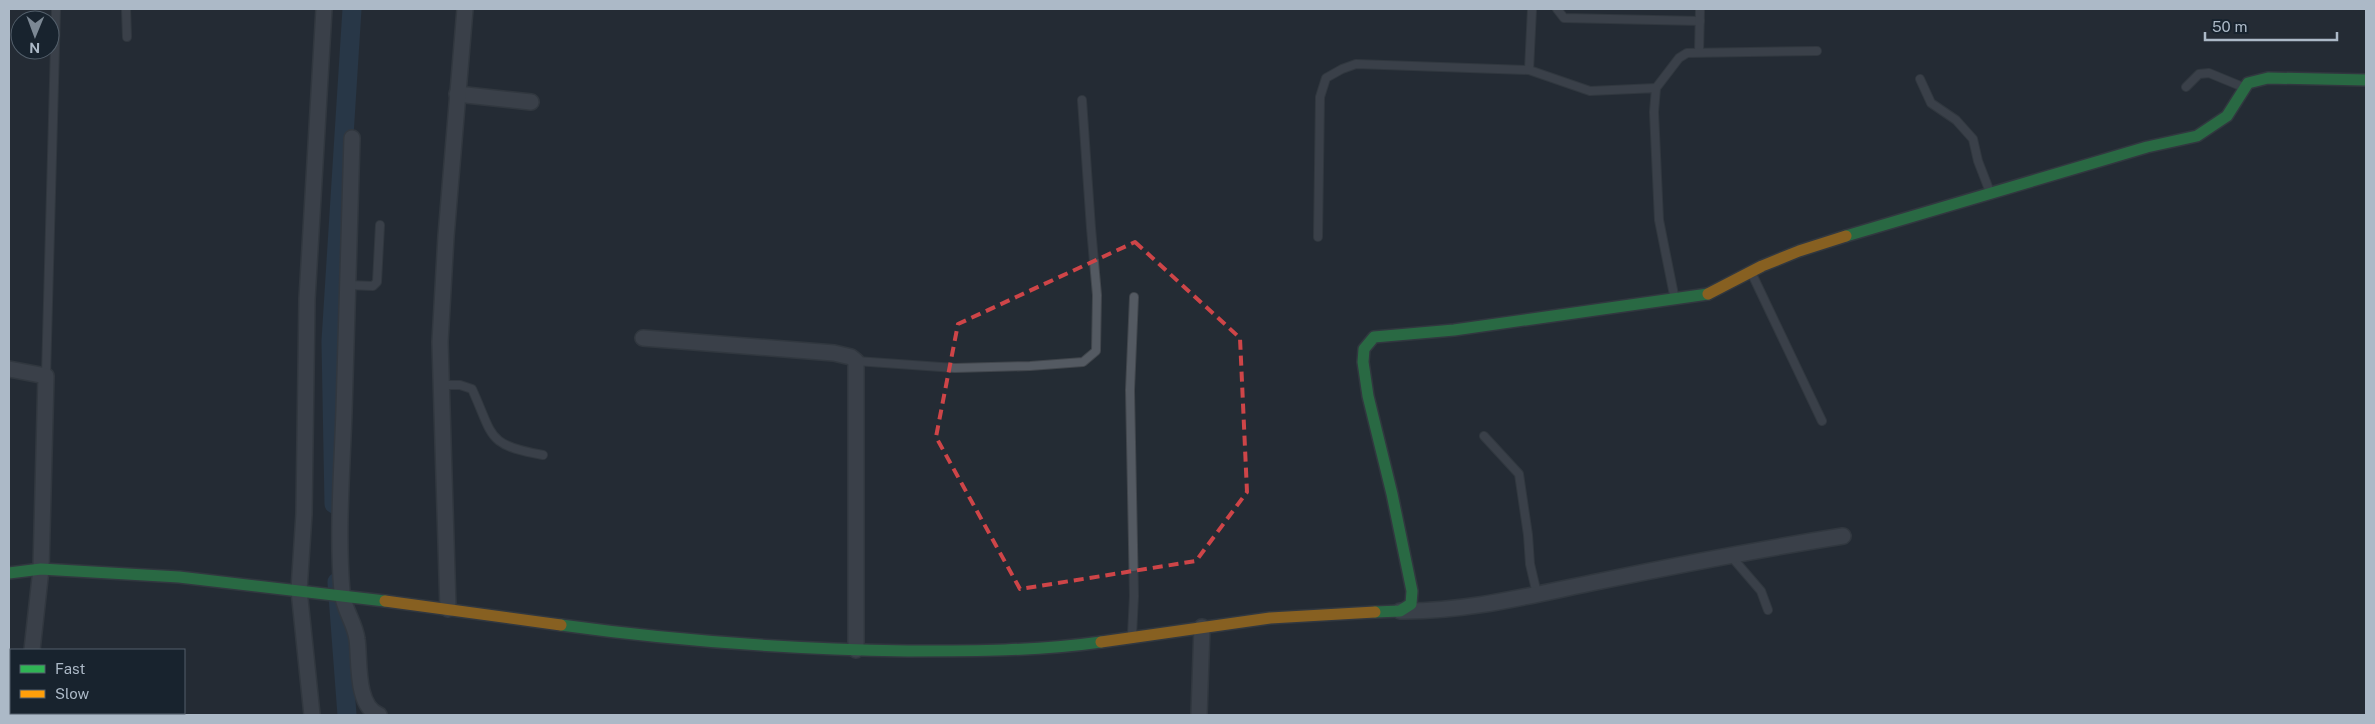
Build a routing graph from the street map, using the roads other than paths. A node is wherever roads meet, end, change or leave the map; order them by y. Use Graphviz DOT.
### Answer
graph roads {
  1 [pos="56,9"];
  2 [pos="126,9"];
  3 [pos="324,9"];
  4 [pos="465,9"];
  5 [pos="1532,9"];
  6 [pos="1557,9"];
  7 [pos="1700,9"];
  8 [pos="1700,21"];
  9 [pos="127,37"];
  10 [pos="1817,51"];
  11 [pos="1698,52"];
  12 [pos="1529,70"];
  13 [pos="1920,79"];
  14 [pos="2366,80"];
  15 [pos="2186,87"];
  16 [pos="1656,88"];
  17 [pos="2244,88"];
  18 [pos="457,94"];
  19 [pos="1082,100"];
  20 [pos="531,102"];
  21 [pos="352,138"];
  22 [pos="1990,192"];
  23 [pos="380,225"];
  24 [pos="1318,237"];
  25 [pos="1751,272"];
  26 [pos="348,284"];
  27 [pos="1134,297"];
  28 [pos="1675,300"];
  29 [pos="642,338"];
  30 [pos="856,361"];
  31 [pos="9,369"];
  32 [pos="46,376"];
  33 [pos="441,385"];
  34 [pos="1822,421"];
  35 [pos="1484,436"];
  36 [pos="543,454"];
  37 [pos="1843,536"];
  38 [pos="1730,555"];
  39 [pos="40,569"];
  40 [pos="9,573"];
  41 [pos="306,590"];
  42 [pos="341,594"];
  43 [pos="1537,594"];
  44 [pos="448,609"];
  45 [pos="1768,610"];
  46 [pos="1400,611"];
  47 [pos="1202,627"];
  48 [pos="1132,638"];
  49 [pos="32,649"];
  50 [pos="856,650"];
  51 [pos="312,715"];
  52 [pos="379,715"];
  53 [pos="1199,715"];
  1 -- 32 [label="lane"];
  2 -- 9 [label="lane"];
  3 -- 41 [label="street"];
  4 -- 18 [label="street"];
  5 -- 12 [label="lane"];
  6 -- 8 [label="lane"];
  7 -- 8 [label="lane"];
  8 -- 11 [label="lane"];
  10 -- 11 [label="lane"];
  11 -- 16 [label="lane"];
  12 -- 16 [label="lane"];
  12 -- 24 [label="lane"];
  13 -- 22 [label="lane"];
  14 -- 17 [label="street"];
  15 -- 17 [label="lane"];
  16 -- 28 [label="lane"];
  17 -- 22 [label="street"];
  18 -- 20 [label="street"];
  18 -- 33 [label="street"];
  19 -- 30 [label="lane"];
  21 -- 26 [label="street"];
  22 -- 25 [label="street"];
  23 -- 26 [label="lane"];
  25 -- 28 [label="street"];
  25 -- 34 [label="lane"];
  26 -- 42 [label="street"];
  27 -- 48 [label="lane"];
  28 -- 46 [label="street"];
  29 -- 30 [label="street"];
  30 -- 50 [label="street"];
  31 -- 32 [label="street"];
  32 -- 39 [label="street"];
  33 -- 36 [label="lane"];
  33 -- 44 [label="street"];
  35 -- 43 [label="lane"];
  37 -- 38 [label="street"];
  38 -- 43 [label="street"];
  38 -- 45 [label="lane"];
  39 -- 40 [label="street"];
  39 -- 41 [label="street"];
  39 -- 49 [label="street"];
  41 -- 42 [label="street"];
  41 -- 51 [label="street"];
  42 -- 44 [label="street"];
  42 -- 52 [label="street"];
  43 -- 46 [label="street"];
  44 -- 50 [label="street"];
  46 -- 47 [label="street"];
  47 -- 48 [label="street"];
  47 -- 53 [label="street"];
  48 -- 50 [label="street"];
}
